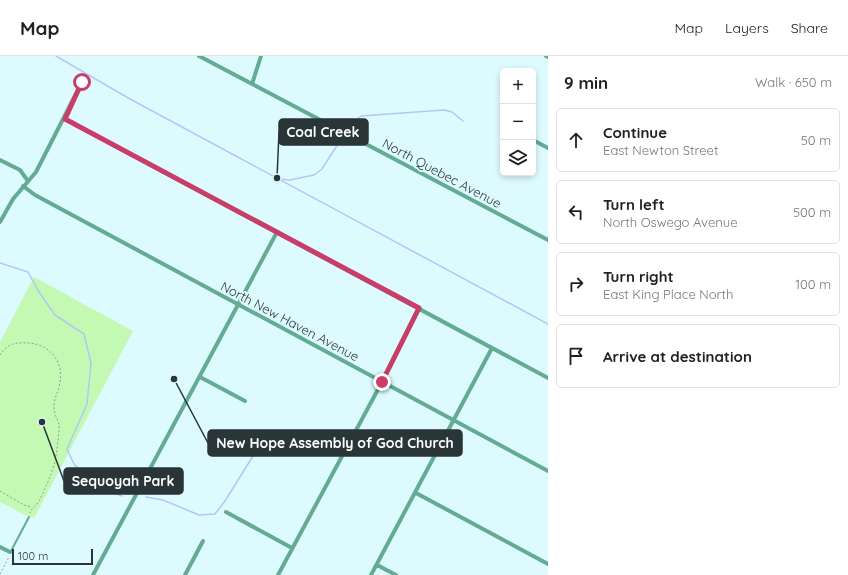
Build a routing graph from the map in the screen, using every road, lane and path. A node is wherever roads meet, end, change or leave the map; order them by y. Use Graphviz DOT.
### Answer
graph roads {
  1 [pos="199,56"];
  2 [pos="261,56"];
  3 [pos="82,82"];
  4 [pos="252,84"];
  5 [pos="65,119"];
  6 [pos="536,142"];
  7 [pos="548,148"];
  8 [pos="0,160"];
  9 [pos="28,181"];
  10 [pos="23,186"];
  11 [pos="0,222"];
  12 [pos="277,232"];
  13 [pos="548,240"];
  14 [pos="238,305"];
  15 [pos="419,308"];
  16 [pos="492,348"];
  17 [pos="0,355"];
  18 [pos="200,377"];
  19 [pos="548,378"];
  20 [pos="382,382"];
  21 [pos="245,401"];
  22 [pos="454,421"];
  23 [pos="548,471"];
  24 [pos="0,491"];
  25 [pos="416,493"];
  26 [pos="32,508"];
  27 [pos="226,512"];
  28 [pos="29,517"];
  29 [pos="203,541"];
  30 [pos="0,547"];
  31 [pos="292,548"];
  32 [pos="10,552"];
  33 [pos="377,564"];
  34 [pos="548,564"];
  35 [pos="0,574"];
  36 [pos="93,575"];
  37 [pos="185,575"];
  38 [pos="278,575"];
  39 [pos="371,575"];
  40 [pos="396,575"];
  1 -- 4 [label="street, North Quebec Avenue"];
  2 -- 4 [label="street"];
  3 -- 5 [label="street"];
  4 -- 13 [label="street, North Quebec Avenue"];
  5 -- 9 [label="street"];
  5 -- 12 [label="street"];
  6 -- 7 [label="street"];
  8 -- 9 [label="street"];
  9 -- 10 [label="street"];
  10 -- 11 [label="street"];
  10 -- 14 [label="street, North New Haven Avenue"];
  12 -- 14 [label="street"];
  12 -- 15 [label="street"];
  14 -- 18 [label="street"];
  14 -- 20 [label="street, North New Haven Avenue"];
  15 -- 16 [label="street"];
  15 -- 20 [label="street"];
  16 -- 19 [label="street"];
  16 -- 22 [label="street"];
  17 -- 26 [label="path"];
  18 -- 21 [label="street"];
  18 -- 36 [label="street"];
  20 -- 22 [label="street, North New Haven Avenue"];
  20 -- 31 [label="street"];
  22 -- 23 [label="street, North New Haven Avenue"];
  22 -- 25 [label="street"];
  24 -- 26 [label="path"];
  25 -- 33 [label="street"];
  25 -- 34 [label="street"];
  26 -- 28 [label="path"];
  27 -- 31 [label="street"];
  28 -- 32 [label="lane"];
  29 -- 37 [label="street"];
  30 -- 32 [label="street"];
  31 -- 38 [label="street"];
  32 -- 35 [label="path"];
  33 -- 39 [label="street"];
  33 -- 40 [label="street"];
}
